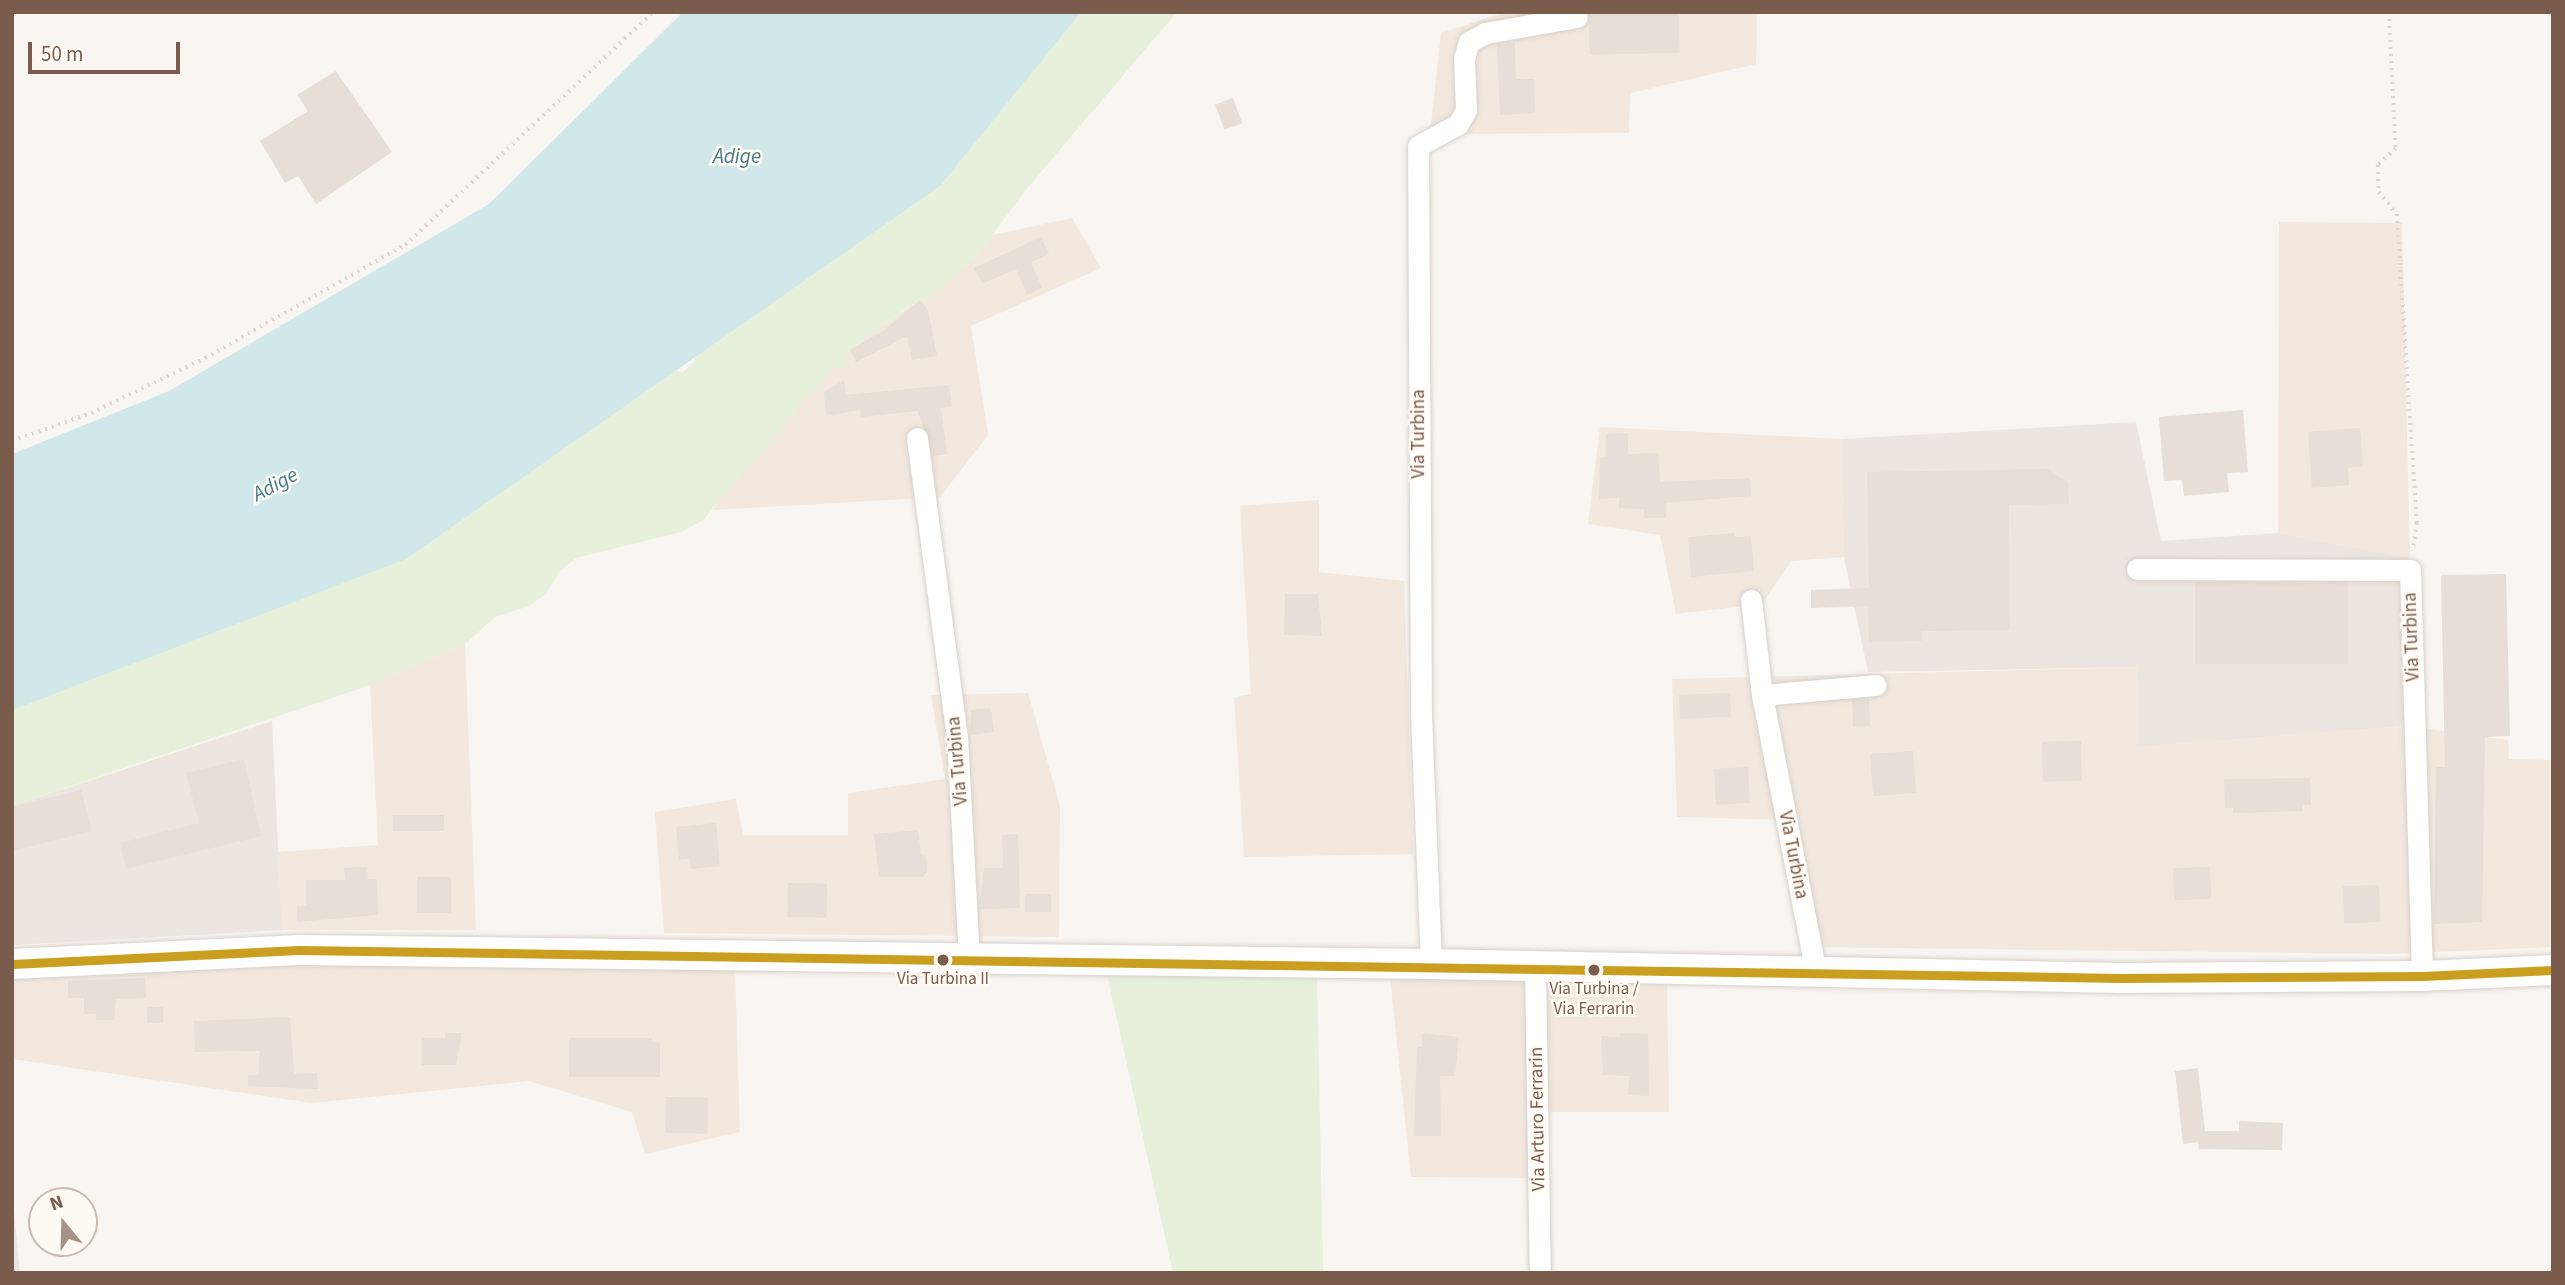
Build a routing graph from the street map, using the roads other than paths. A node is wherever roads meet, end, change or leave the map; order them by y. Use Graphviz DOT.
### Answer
graph roads {
  1 [pos="1577,17"];
  2 [pos="916,438"];
  3 [pos="2137,569"];
  4 [pos="1751,600"];
  5 [pos="1876,685"];
  6 [pos="1762,695"];
  7 [pos="969,960"];
  8 [pos="12,964"];
  9 [pos="1431,964"];
  10 [pos="1535,966"];
  11 [pos="2553,970"];
  12 [pos="1815,973"];
  13 [pos="2423,976"];
  14 [pos="1540,1273"];
  1 -- 9 [label="street, Via Turbina"];
  2 -- 7 [label="street, Via Turbina"];
  3 -- 13 [label="street, Via Turbina"];
  4 -- 6 [label="street, Via Turbina"];
  5 -- 6 [label="street"];
  6 -- 12 [label="street, Via Turbina"];
  7 -- 8 [label="street"];
  7 -- 9 [label="street"];
  9 -- 10 [label="street"];
  10 -- 12 [label="street"];
  10 -- 14 [label="street, Via Arturo Ferrarin"];
  11 -- 13 [label="street"];
  12 -- 13 [label="street"];
}
